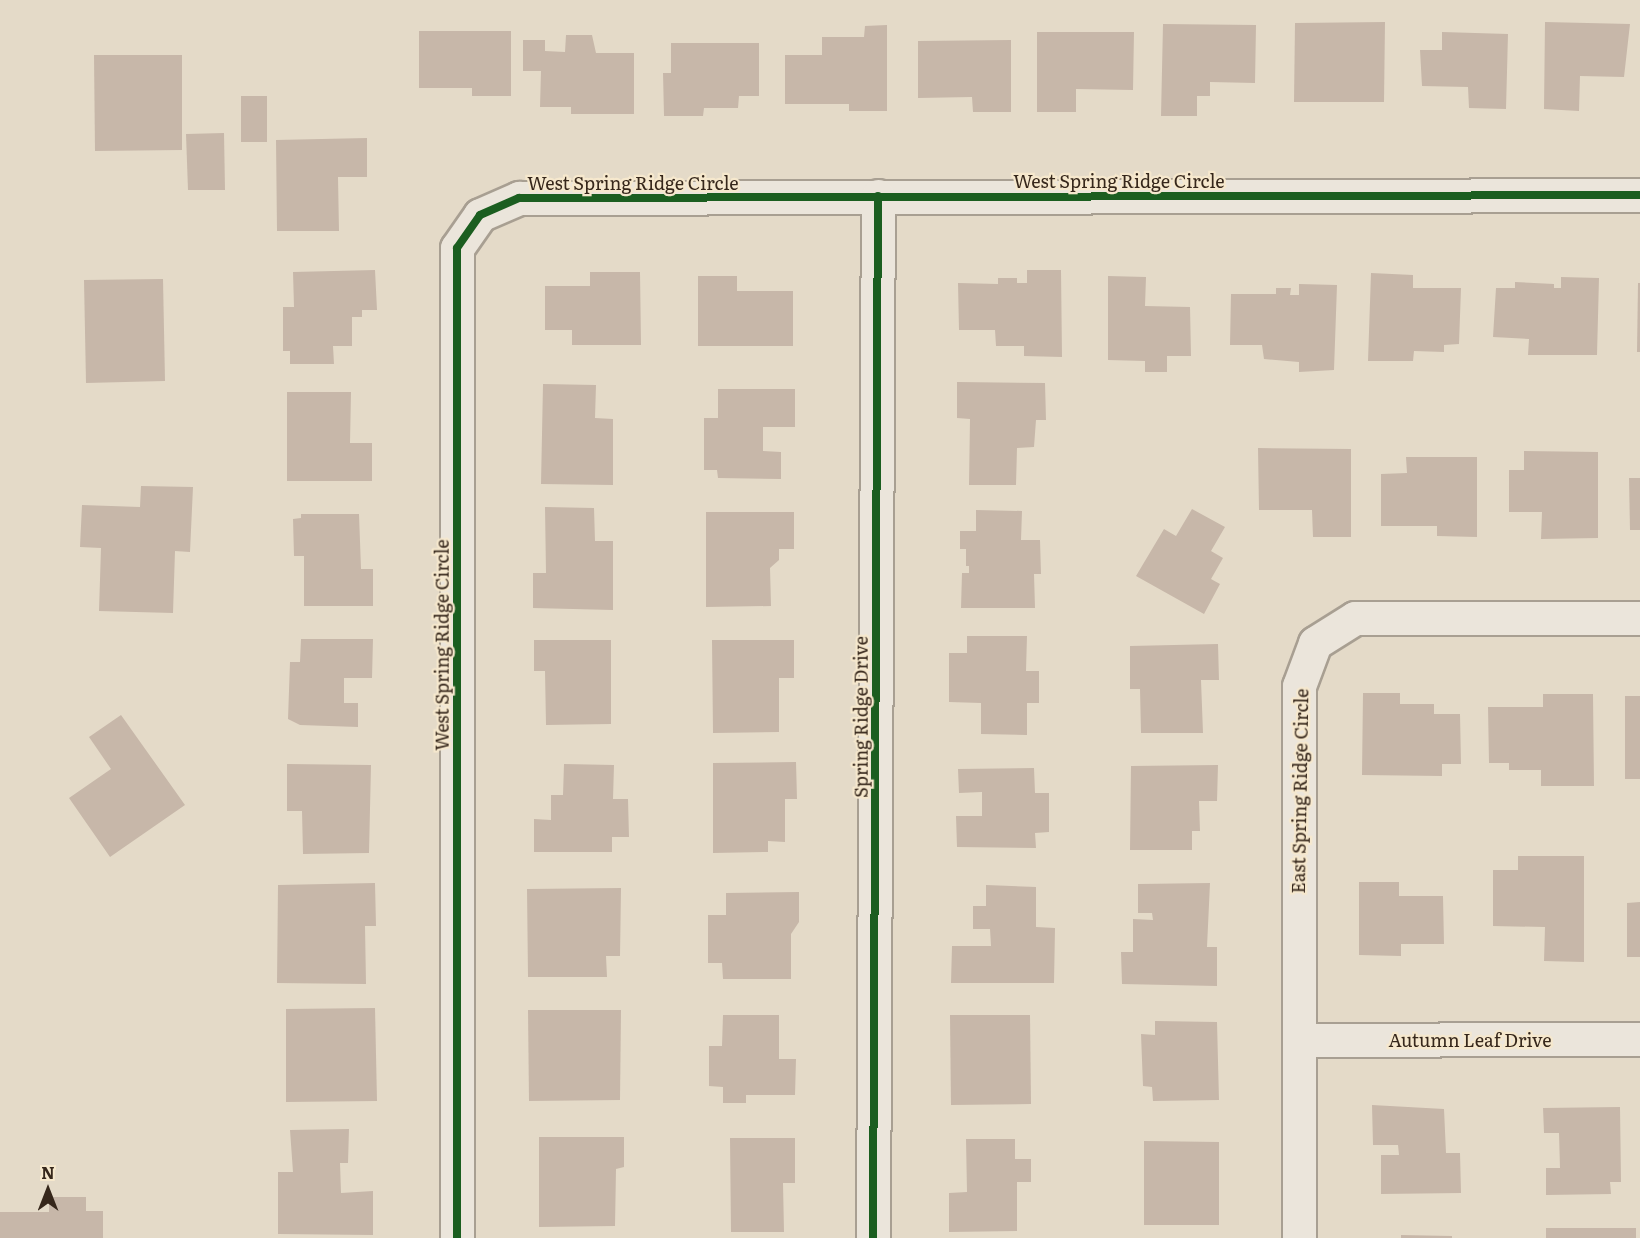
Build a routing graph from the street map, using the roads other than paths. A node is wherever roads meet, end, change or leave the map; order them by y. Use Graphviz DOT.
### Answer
graph roads {
  1 [pos="1640,195"];
  2 [pos="878,196"];
  3 [pos="1640,618"];
  4 [pos="1640,1039"];
  5 [pos="1299,1040"];
  6 [pos="457,1238"];
  7 [pos="873,1238"];
  8 [pos="1299,1238"];
  1 -- 2 [label="street, West Spring Ridge Circle"];
  2 -- 6 [label="street, West Spring Ridge Circle"];
  2 -- 7 [label="street, Spring Ridge Drive"];
  3 -- 5 [label="street, East Spring Ridge Circle"];
  4 -- 5 [label="street, Autumn Leaf Drive"];
  5 -- 8 [label="street, East Spring Ridge Circle"];
}
